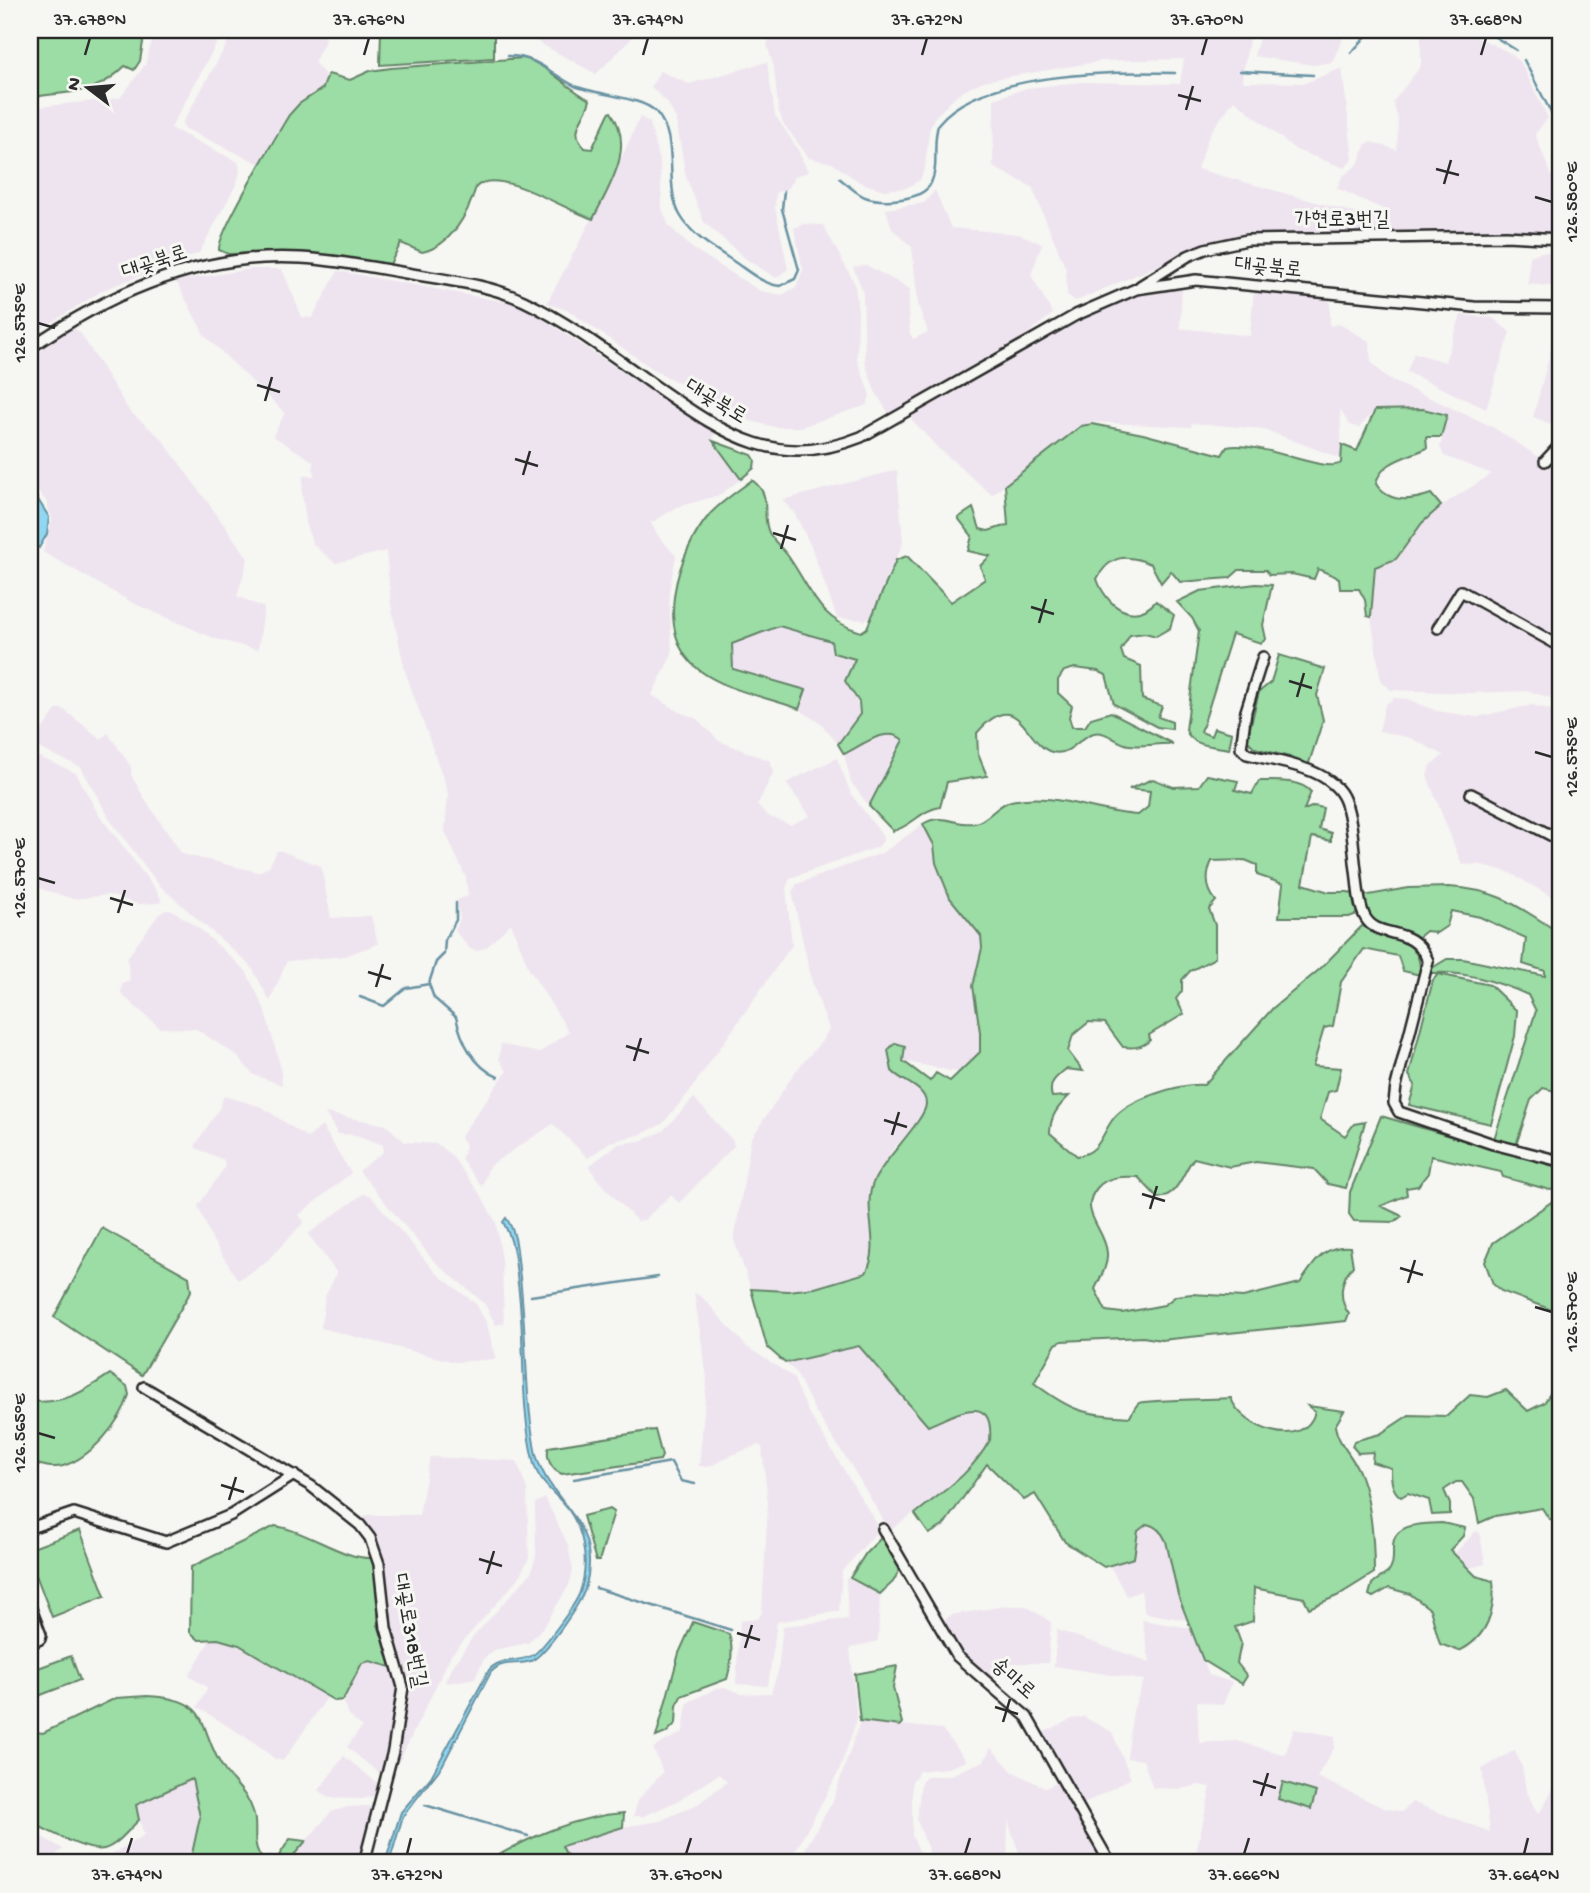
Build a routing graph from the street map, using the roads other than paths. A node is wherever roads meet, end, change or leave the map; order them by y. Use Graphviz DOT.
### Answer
graph roads {
  1 [pos="1560,239"];
  2 [pos="1136,289"];
  3 [pos="1560,308"];
  4 [pos="30,348"];
  5 [pos="1560,445"];
  6 [pos="1545,461"];
  7 [pos="1438,628"];
  8 [pos="1560,646"];
  9 [pos="1263,657"];
  10 [pos="1471,794"];
  11 [pos="1560,840"];
  12 [pos="1560,1161"];
  13 [pos="144,1387"];
  14 [pos="294,1475"];
  15 [pos="30,1528"];
  16 [pos="883,1529"];
  17 [pos="30,1606"];
  18 [pos="30,1644"];
  19 [pos="364,1863"];
  20 [pos="1111,1863"];
  1 -- 2 [label="street, 가현로3번길"];
  2 -- 3 [label="street, 대곶북로"];
  2 -- 4 [label="street, 대곶북로"];
  5 -- 6 [label="street"];
  7 -- 8 [label="street"];
  9 -- 12 [label="street"];
  10 -- 11 [label="street"];
  13 -- 14 [label="street, 대곶로318번길"];
  14 -- 15 [label="street"];
  14 -- 19 [label="street, 대곶로318번길"];
  16 -- 20 [label="street, 송마로"];
  17 -- 18 [label="street"];
}
